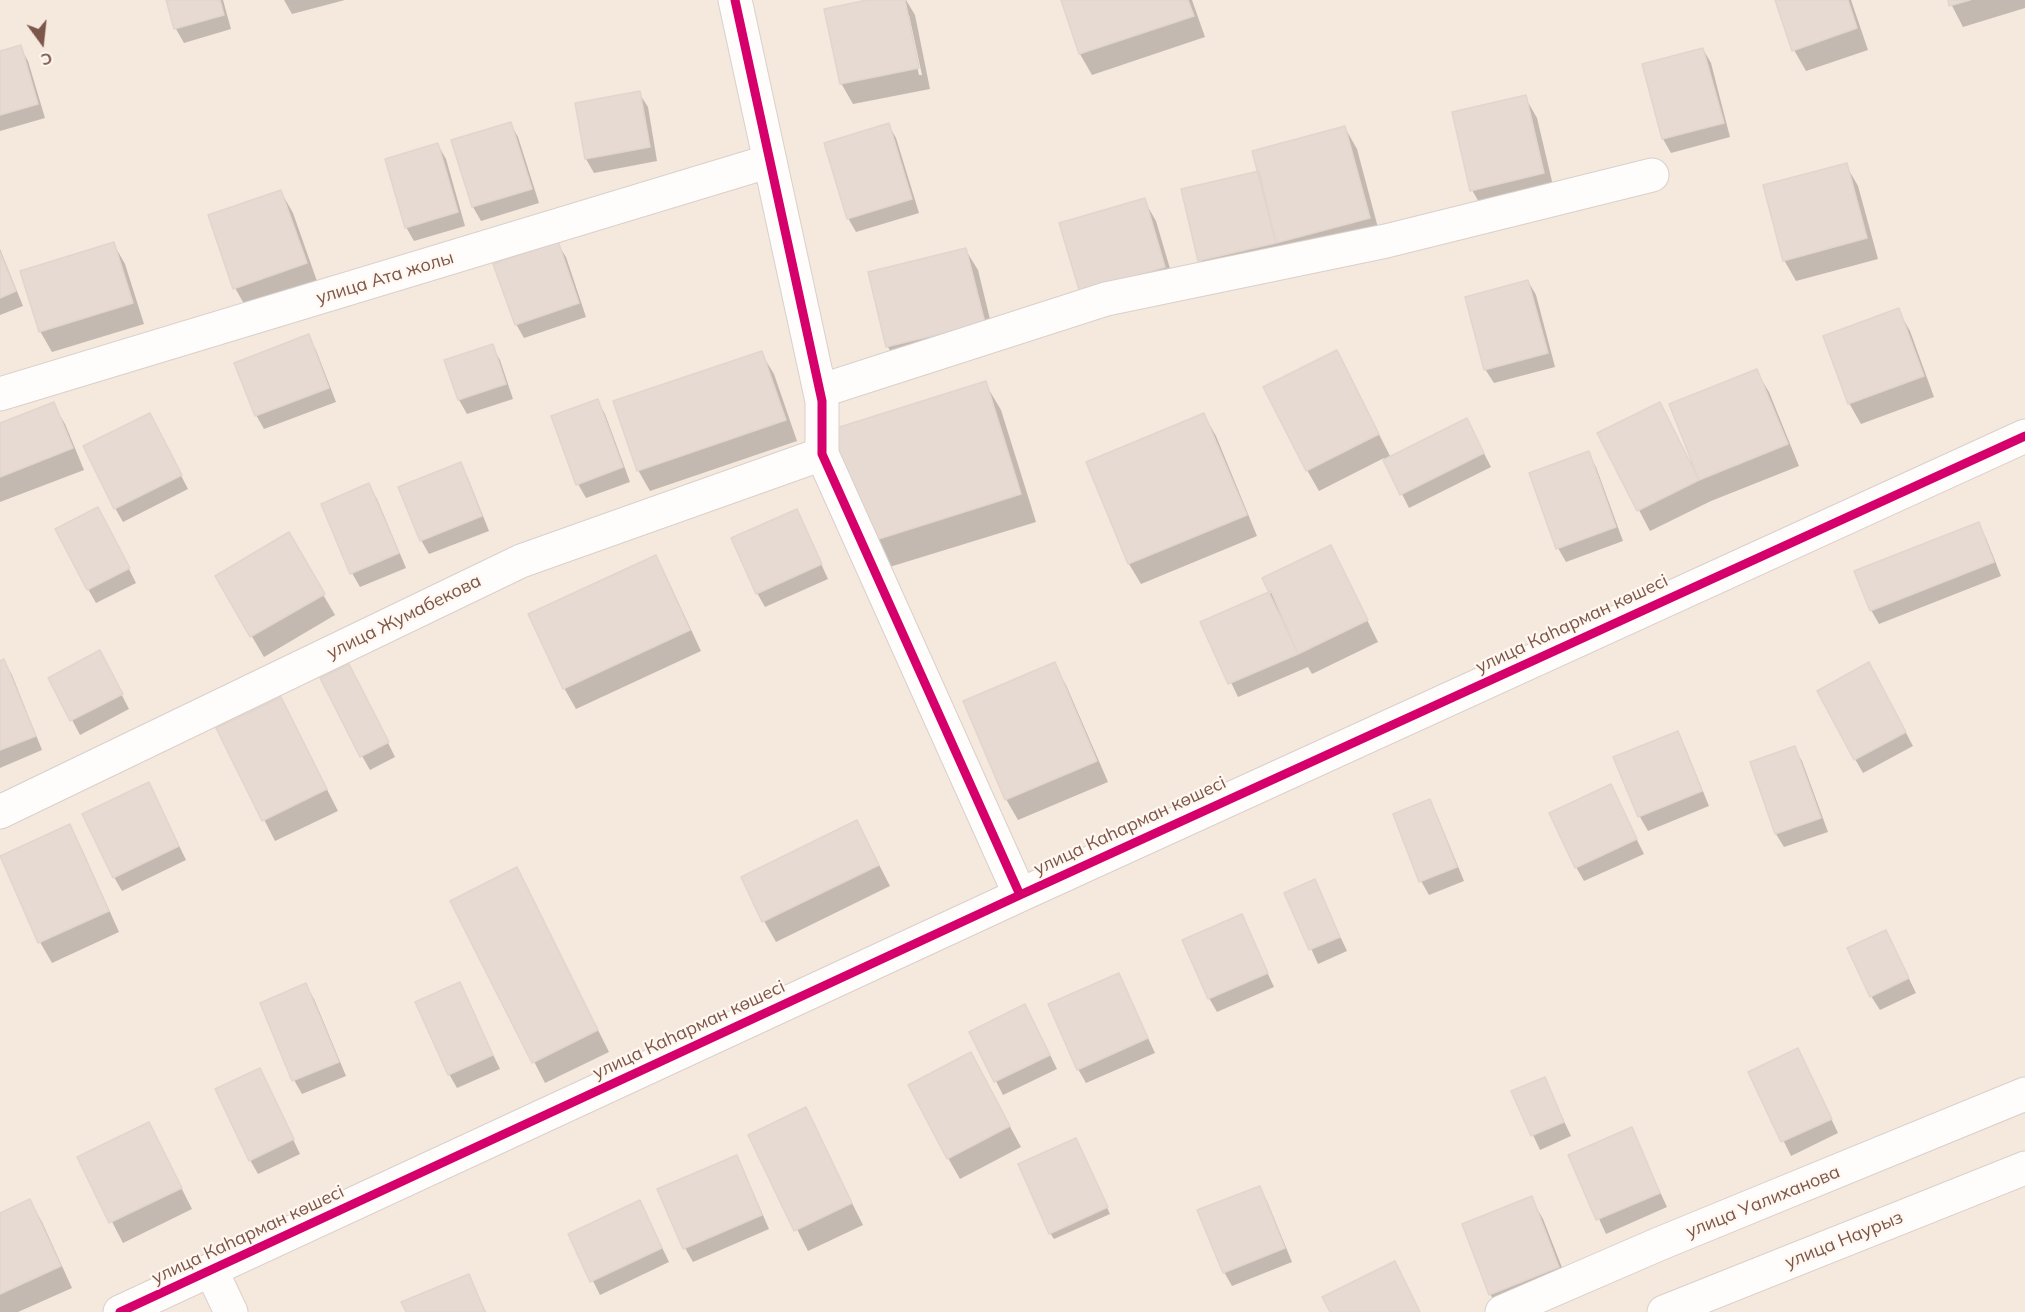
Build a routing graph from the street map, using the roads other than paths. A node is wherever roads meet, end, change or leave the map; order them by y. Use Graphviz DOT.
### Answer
graph roads {
  1 [pos="735,0"];
  2 [pos="770,161"];
  3 [pos="1652,175"];
  4 [pos="820,391"];
  5 [pos="0,394"];
  6 [pos="2025,436"];
  7 [pos="822,453"];
  8 [pos="0,812"];
  9 [pos="1020,895"];
  10 [pos="2025,1094"];
  11 [pos="2025,1168"];
  12 [pos="211,1270"];
  13 [pos="120,1312"];
  14 [pos="231,1312"];
  15 [pos="1502,1312"];
  16 [pos="1664,1312"];
  1 -- 2 [label="street"];
  2 -- 4 [label="street"];
  2 -- 5 [label="street, улица Ата жолы"];
  3 -- 4 [label="street"];
  4 -- 7 [label="street"];
  6 -- 9 [label="street, улица Каһарман көшесі"];
  7 -- 8 [label="street, улица Жумабекова"];
  7 -- 9 [label="street"];
  9 -- 12 [label="street, улица Каһарман көшесі"];
  10 -- 15 [label="street, улица Уалиханова"];
  11 -- 16 [label="street, улица Наурыз"];
  12 -- 13 [label="street, улица Каһарман көшесі"];
  12 -- 14 [label="street"];
}
